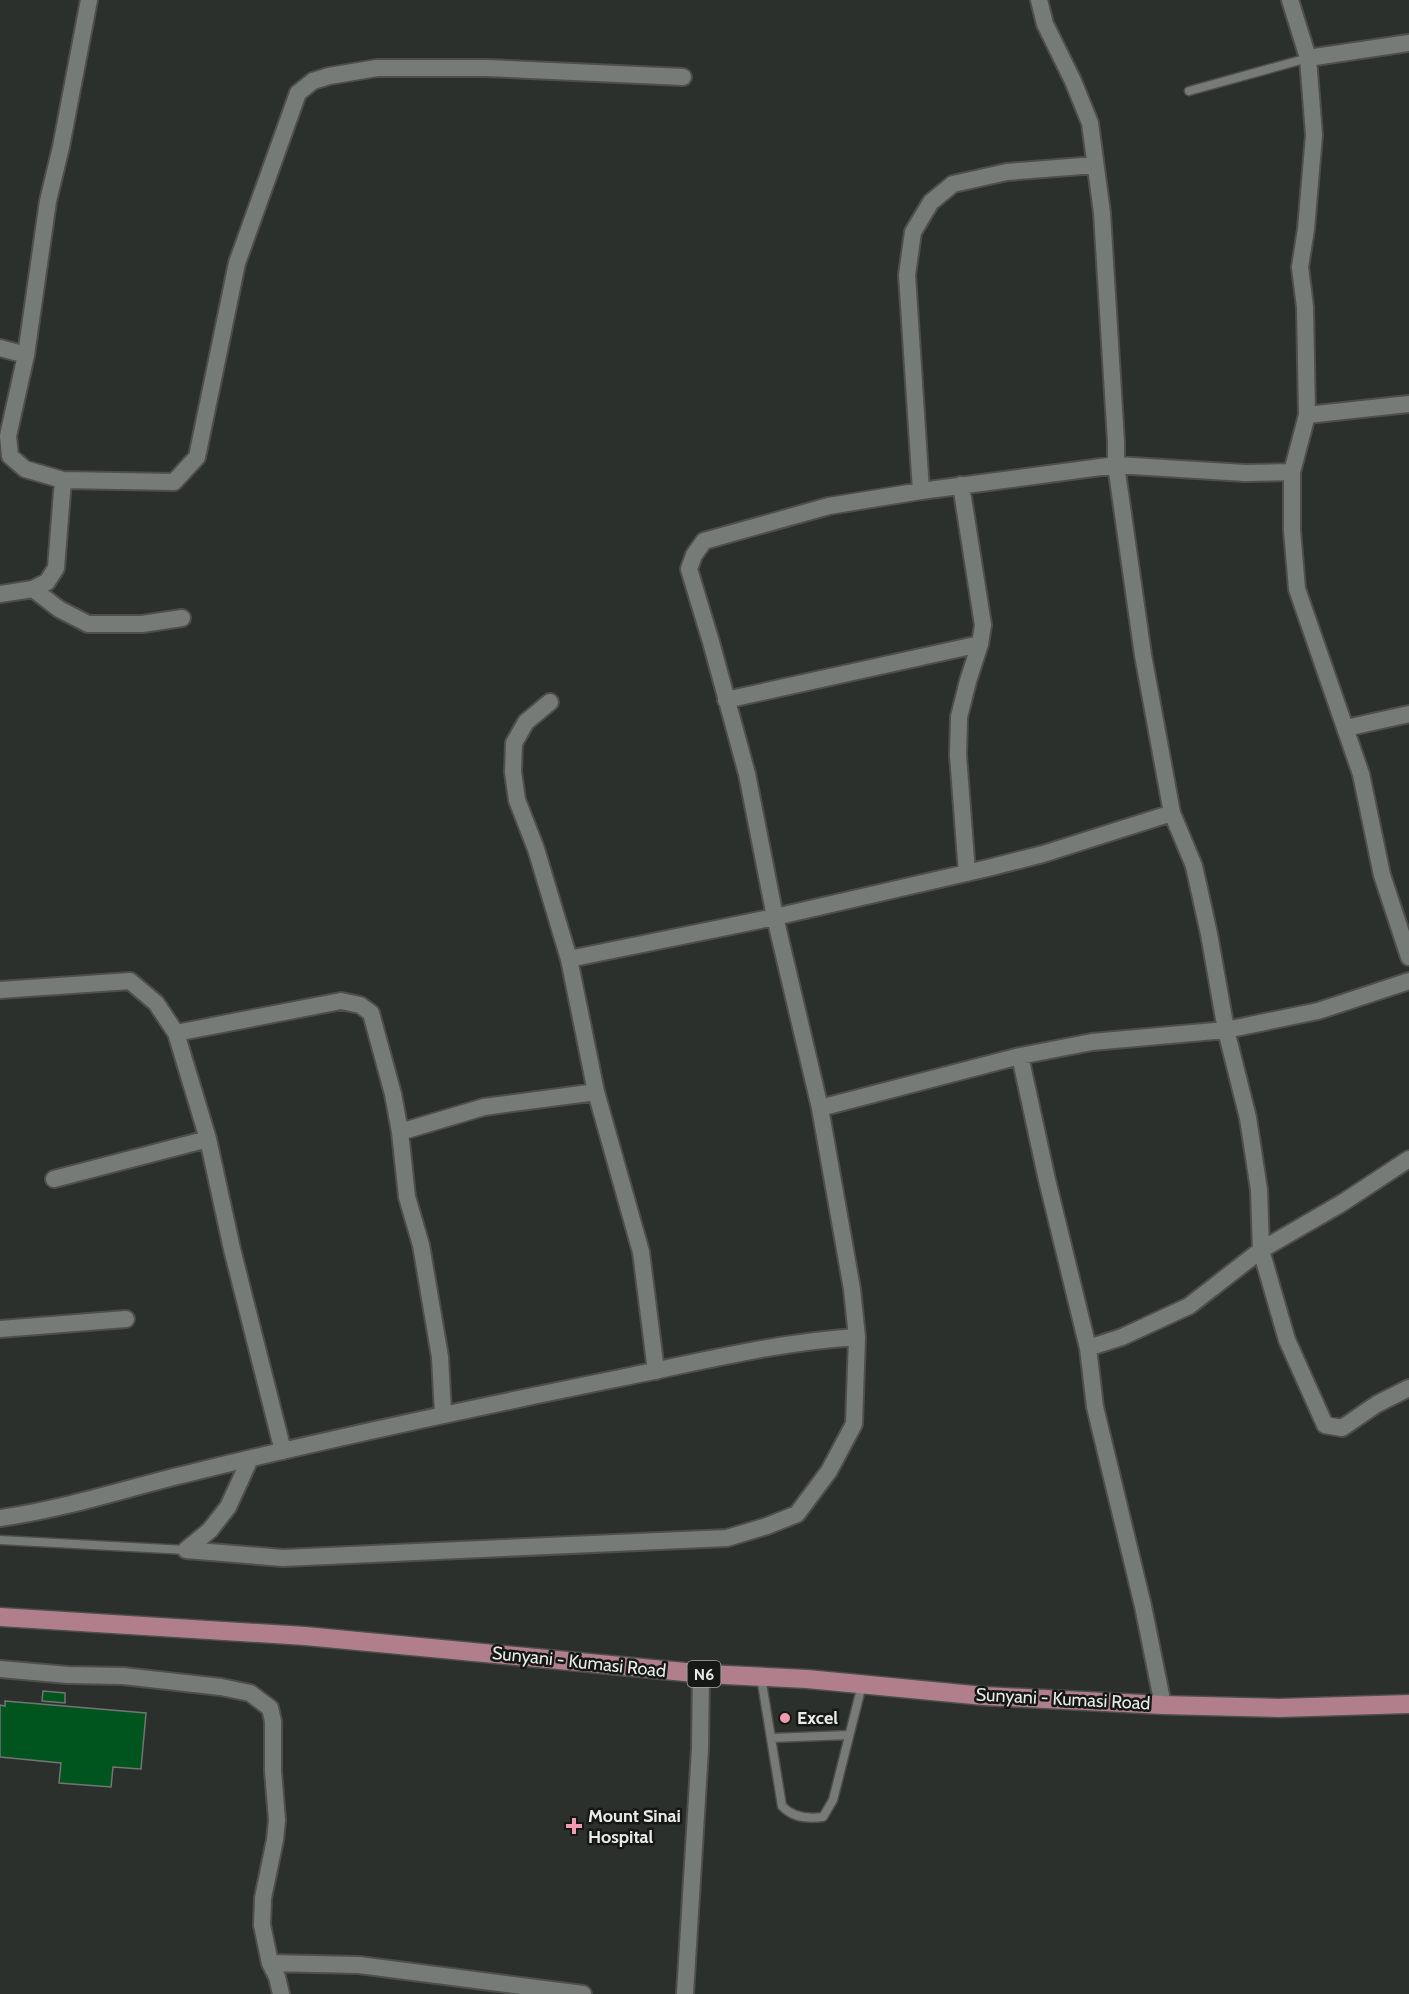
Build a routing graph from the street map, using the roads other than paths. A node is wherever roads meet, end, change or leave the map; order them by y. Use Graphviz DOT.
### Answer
graph roads {
  1 [pos="89,0"];
  2 [pos="1039,0"];
  3 [pos="1290,0"];
  4 [pos="1409,43"];
  5 [pos="1308,58"];
  6 [pos="683,78"];
  7 [pos="1189,91"];
  8 [pos="1095,165"];
  9 [pos="0,348"];
  10 [pos="26,355"];
  11 [pos="1409,404"];
  12 [pos="1307,415"];
  13 [pos="1116,465"];
  14 [pos="1292,472"];
  15 [pos="63,480"];
  16 [pos="960,485"];
  17 [pos="921,491"];
  18 [pos="33,589"];
  19 [pos="0,594"];
  20 [pos="182,618"];
  21 [pos="980,644"];
  22 [pos="726,700"];
  23 [pos="550,702"];
  24 [pos="1409,714"];
  25 [pos="1346,728"];
  26 [pos="1172,813"];
  27 [pos="967,873"];
  28 [pos="775,917"];
  29 [pos="1409,957"];
  30 [pos="569,958"];
  31 [pos="1409,981"];
  32 [pos="0,990"];
  33 [pos="1226,1030"];
  34 [pos="176,1033"];
  35 [pos="1020,1056"];
  36 [pos="596,1092"];
  37 [pos="820,1108"];
  38 [pos="400,1132"];
  39 [pos="208,1139"];
  40 [pos="1409,1159"];
  41 [pos="54,1179"];
  42 [pos="1261,1250"];
  43 [pos="126,1319"];
  44 [pos="0,1329"];
  45 [pos="857,1337"];
  46 [pos="1088,1348"];
  47 [pos="656,1371"];
  48 [pos="1409,1388"];
  49 [pos="443,1413"];
  50 [pos="283,1451"];
  51 [pos="250,1458"];
  52 [pos="0,1518"];
  53 [pos="0,1540"];
  54 [pos="186,1550"];
  55 [pos="0,1617"];
  56 [pos="0,1669"];
  57 [pos="701,1673"];
  58 [pos="761,1677"];
  59 [pos="862,1685"];
  60 [pos="1409,1704"];
  61 [pos="1162,1705"];
  62 [pos="849,1735"];
  63 [pos="771,1738"];
  64 [pos="270,1963"];
  65 [pos="483,1987"];
  66 [pos="281,1994"];
  67 [pos="583,1994"];
  68 [pos="685,1994"];
  1 -- 10 [label="street"];
  2 -- 8 [label="street"];
  3 -- 5 [label="street"];
  4 -- 5 [label="street"];
  5 -- 7 [label="lane"];
  5 -- 12 [label="street"];
  6 -- 15 [label="street"];
  8 -- 13 [label="street"];
  8 -- 17 [label="street"];
  9 -- 10 [label="street"];
  10 -- 15 [label="street"];
  11 -- 12 [label="street"];
  12 -- 14 [label="street"];
  13 -- 14 [label="street"];
  13 -- 16 [label="street"];
  13 -- 26 [label="street"];
  14 -- 25 [label="street"];
  15 -- 18 [label="street"];
  16 -- 17 [label="street"];
  16 -- 21 [label="street"];
  17 -- 22 [label="street"];
  18 -- 19 [label="street"];
  18 -- 20 [label="street"];
  21 -- 22 [label="street"];
  21 -- 27 [label="street"];
  22 -- 28 [label="street"];
  23 -- 30 [label="street"];
  24 -- 25 [label="street"];
  25 -- 29 [label="street"];
  26 -- 27 [label="street"];
  26 -- 33 [label="street"];
  27 -- 28 [label="street"];
  28 -- 30 [label="street"];
  28 -- 37 [label="street"];
  30 -- 36 [label="street"];
  31 -- 33 [label="street"];
  32 -- 34 [label="street"];
  33 -- 35 [label="street"];
  33 -- 42 [label="street"];
  34 -- 38 [label="street"];
  34 -- 39 [label="street"];
  35 -- 37 [label="street"];
  35 -- 46 [label="street"];
  36 -- 38 [label="street"];
  36 -- 47 [label="street"];
  37 -- 45 [label="street"];
  38 -- 49 [label="street"];
  39 -- 41 [label="street"];
  39 -- 50 [label="street"];
  40 -- 42 [label="street"];
  42 -- 46 [label="street"];
  42 -- 48 [label="street"];
  43 -- 44 [label="street"];
  45 -- 47 [label="street"];
  45 -- 54 [label="street"];
  46 -- 61 [label="street"];
  47 -- 49 [label="street"];
  49 -- 50 [label="street"];
  50 -- 51 [label="street"];
  51 -- 52 [label="street"];
  51 -- 54 [label="street"];
  53 -- 54 [label="lane"];
  55 -- 57 [label="main road, Sunyani - Kumasi Road / N6"];
  56 -- 64 [label="street"];
  57 -- 58 [label="main road, Sunyani - Kumasi Road / N6"];
  57 -- 68 [label="street"];
  58 -- 59 [label="main road, Sunyani - Kumasi Road / N6"];
  58 -- 63 [label="lane"];
  59 -- 61 [label="main road, Sunyani - Kumasi Road / N6"];
  59 -- 62 [label="lane"];
  60 -- 61 [label="main road, Sunyani - Kumasi Road / N6"];
  62 -- 63 [label="lane"];
  62 -- 63 [label="lane"];
  64 -- 65 [label="street"];
  64 -- 66 [label="street"];
  65 -- 67 [label="street"];
}
